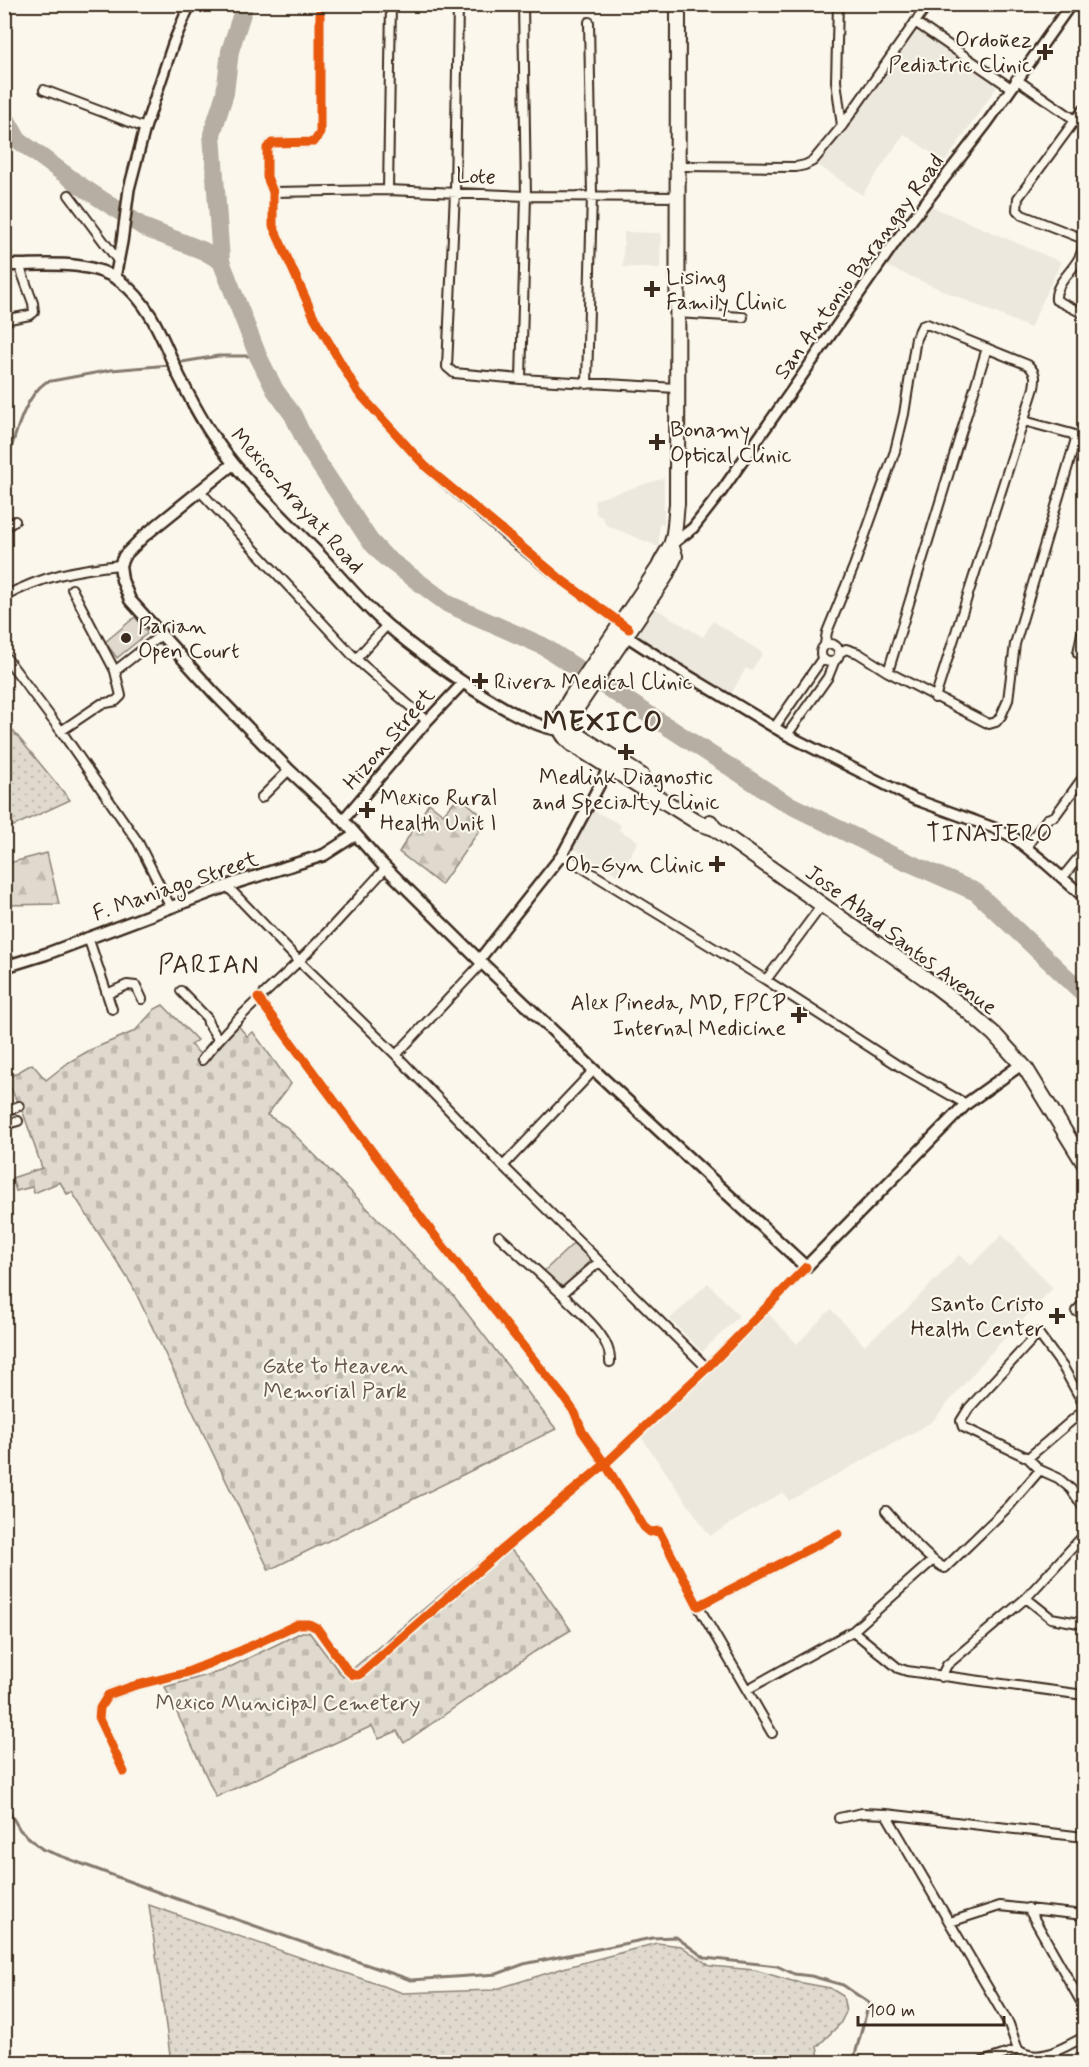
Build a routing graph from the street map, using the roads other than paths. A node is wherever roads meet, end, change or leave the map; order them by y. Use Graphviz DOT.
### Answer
graph roads {
  1 [pos="190,4"];
  2 [pos="320,4"];
  3 [pos="391,4"];
  4 [pos="458,4"];
  5 [pos="523,4"];
  6 [pos="678,4"];
  7 [pos="838,4"];
  8 [pos="928,4"];
  9 [pos="1071,4"];
  10 [pos="589,21"];
  11 [pos="915,22"];
  12 [pos="1016,79"];
  13 [pos="1011,88"];
  14 [pos="44,90"];
  15 [pos="1084,108"];
  16 [pos="1076,120"];
  17 [pos="842,126"];
  18 [pos="1084,126"];
  19 [pos="145,128"];
  20 [pos="678,166"];
  21 [pos="388,190"];
  22 [pos="273,192"];
  23 [pos="455,192"];
  24 [pos="69,195"];
  25 [pos="592,195"];
  26 [pos="526,196"];
  27 [pos="678,197"];
  28 [pos="1083,234"];
  29 [pos="119,262"];
  30 [pos="4,265"];
  31 [pos="19,265"];
  32 [pos="115,278"];
  33 [pos="676,313"];
  34 [pos="1084,314"];
  35 [pos="742,317"];
  36 [pos="4,320"];
  37 [pos="987,348"];
  38 [pos="521,380"];
  39 [pos="586,384"];
  40 [pos="676,387"];
  41 [pos="1024,421"];
  42 [pos="233,465"];
  43 [pos="199,490"];
  44 [pos="15,520"];
  45 [pos="4,528"];
  46 [pos="671,545"];
  47 [pos="120,566"];
  48 [pos="72,589"];
  49 [pos="4,597"];
  50 [pos="1084,623"];
  51 [pos="387,625"];
  52 [pos="623,629"];
  53 [pos="161,635"];
  54 [pos="825,644"];
  55 [pos="839,653"];
  56 [pos="4,655"];
  57 [pos="1084,658"];
  58 [pos="356,659"];
  59 [pos="822,659"];
  60 [pos="834,662"];
  61 [pos="115,671"];
  62 [pos="888,672"];
  63 [pos="463,683"];
  64 [pos="935,698"];
  65 [pos="426,721"];
  66 [pos="774,728"];
  67 [pos="567,730"];
  68 [pos="61,731"];
  69 [pos="787,735"];
  70 [pos="609,767"];
  71 [pos="289,770"];
  72 [pos="1084,776"];
  73 [pos="261,798"];
  74 [pos="343,820"];
  75 [pos="714,828"];
  76 [pos="355,834"];
  77 [pos="1026,847"];
  78 [pos="1084,851"];
  79 [pos="562,855"];
  80 [pos="386,868"];
  81 [pos="1062,879"];
  82 [pos="228,887"];
  83 [pos="1084,897"];
  84 [pos="822,904"];
  85 [pos="170,906"];
  86 [pos="88,937"];
  87 [pos="299,961"];
  88 [pos="481,961"];
  89 [pos="4,967"];
  90 [pos="766,980"];
  91 [pos="181,991"];
  92 [pos="107,994"];
  93 [pos="258,998"];
  94 [pos="142,999"];
  95 [pos="112,1009"];
  96 [pos="218,1039"];
  97 [pos="396,1055"];
  98 [pos="202,1060"];
  99 [pos="1022,1064"];
  100 [pos="594,1070"];
  101 [pos="966,1104"];
  102 [pos="19,1106"];
  103 [pos="4,1112"];
  104 [pos="18,1121"];
  105 [pos="4,1125"];
  106 [pos="1084,1163"];
  107 [pos="503,1166"];
  108 [pos="499,1236"];
  109 [pos="599,1262"];
  110 [pos="806,1267"];
  111 [pos="562,1294"];
  112 [pos="1084,1303"];
  113 [pos="1076,1311"];
  114 [pos="610,1362"];
  115 [pos="707,1368"];
  116 [pos="1084,1405"];
  117 [pos="1084,1410"];
  118 [pos="1028,1458"];
  119 [pos="605,1464"];
  120 [pos="1040,1470"];
  121 [pos="1084,1508"];
  122 [pos="886,1511"];
  123 [pos="838,1534"];
  124 [pos="1084,1535"];
  125 [pos="933,1560"];
  126 [pos="1026,1598"];
  127 [pos="698,1606"];
  128 [pos="1084,1624"];
  129 [pos="853,1631"];
  130 [pos="941,1677"];
  131 [pos="748,1689"];
  132 [pos="1084,1695"];
  133 [pos="772,1733"];
  134 [pos="124,1773"];
  135 [pos="886,1814"];
  136 [pos="839,1818"];
  137 [pos="1084,1837"];
  138 [pos="1028,1908"];
  139 [pos="1084,1915"];
  140 [pos="951,1923"];
  141 [pos="1084,2007"];
  142 [pos="1084,2037"];
  143 [pos="1018,2050"];
  144 [pos="982,2062"];
  1 -- 19 [label="street"];
  2 -- 22 [label="street"];
  3 -- 21 [label="street"];
  4 -- 23 [label="street"];
  5 -- 26 [label="street"];
  6 -- 20 [label="highway"];
  7 -- 17 [label="street"];
  8 -- 11 [label="street"];
  9 -- 12 [label="street, San Antonio Barangay Road"];
  10 -- 25 [label="street"];
  11 -- 13 [label="street"];
  11 -- 17 [label="street"];
  12 -- 13 [label="street, San Antonio Barangay Road"];
  12 -- 16 [label="street"];
  13 -- 46 [label="street, San Antonio Barangay Road"];
  14 -- 19 [label="street"];
  15 -- 16 [label="street"];
  16 -- 18 [label="street"];
  16 -- 28 [label="street"];
  17 -- 20 [label="street"];
  19 -- 29 [label="street"];
  20 -- 27 [label="highway"];
  21 -- 22 [label="street, Lote"];
  21 -- 23 [label="street, Lote"];
  22 -- 52 [label="street"];
  23 -- 26 [label="street, Lote"];
  23 -- 38 [label="street"];
  24 -- 29 [label="street"];
  25 -- 26 [label="street, Lote"];
  25 -- 27 [label="street, Lote"];
  25 -- 39 [label="street"];
  26 -- 38 [label="street"];
  27 -- 33 [label="highway"];
  28 -- 34 [label="street"];
  29 -- 32 [label="street"];
  30 -- 31 [label="main road, Mexico-Arayat Road"];
  31 -- 32 [label="main road, Mexico-Arayat Road"];
  31 -- 36 [label="street"];
  32 -- 42 [label="main road, Mexico-Arayat Road"];
  33 -- 35 [label="street"];
  33 -- 40 [label="highway"];
  37 -- 41 [label="street"];
  37 -- 54 [label="street"];
  37 -- 62 [label="street"];
  38 -- 39 [label="street"];
  39 -- 40 [label="street"];
  40 -- 46 [label="highway"];
  41 -- 64 [label="street"];
  41 -- 64 [label="street"];
  42 -- 43 [label="main road"];
  42 -- 51 [label="main road, Mexico-Arayat Road"];
  43 -- 47 [label="main road"];
  43 -- 58 [label="street"];
  44 -- 45 [label="street"];
  46 -- 52 [label="highway"];
  47 -- 49 [label="street"];
  47 -- 53 [label="main road"];
  48 -- 61 [label="street"];
  50 -- 57 [label="street"];
  51 -- 58 [label="street"];
  51 -- 63 [label="main road, Mexico-Arayat Road"];
  52 -- 66 [label="street"];
  52 -- 67 [label="highway"];
  53 -- 61 [label="street"];
  53 -- 71 [label="main road"];
  54 -- 55 [label="street"];
  54 -- 59 [label="street"];
  55 -- 60 [label="street"];
  55 -- 62 [label="street"];
  56 -- 68 [label="street"];
  58 -- 65 [label="street"];
  59 -- 60 [label="street"];
  59 -- 66 [label="street"];
  60 -- 69 [label="street"];
  61 -- 68 [label="street"];
  62 -- 64 [label="street"];
  63 -- 65 [label="street, Hizon Street"];
  63 -- 67 [label="main road, Mexico-Arayat Road"];
  65 -- 74 [label="street, Hizon Street"];
  66 -- 69 [label="street"];
  67 -- 70 [label="highway, Jose Abad Santos Avenue"];
  67 -- 75 [label="highway, Jose Abad Santos Avenue"];
  68 -- 85 [label="street"];
  69 -- 77 [label="street"];
  70 -- 75 [label="highway, Jose Abad Santos Avenue"];
  70 -- 79 [label="street"];
  71 -- 73 [label="street"];
  71 -- 74 [label="main road"];
  72 -- 77 [label="street"];
  74 -- 76 [label="main road"];
  75 -- 84 [label="highway, Jose Abad Santos Avenue"];
  76 -- 80 [label="main road"];
  76 -- 82 [label="main road, F. Maniago Street"];
  77 -- 81 [label="street"];
  78 -- 81 [label="street"];
  79 -- 88 [label="street"];
  79 -- 90 [label="street"];
  80 -- 87 [label="street"];
  80 -- 88 [label="main road"];
  81 -- 83 [label="street"];
  82 -- 85 [label="main road, F. Maniago Street"];
  82 -- 87 [label="street"];
  84 -- 90 [label="street"];
  84 -- 99 [label="highway, Jose Abad Santos Avenue"];
  85 -- 86 [label="main road, F. Maniago Street"];
  86 -- 89 [label="main road, F. Maniago Street"];
  86 -- 92 [label="street"];
  87 -- 93 [label="street"];
  87 -- 97 [label="street"];
  88 -- 97 [label="street"];
  88 -- 100 [label="main road"];
  90 -- 101 [label="street"];
  91 -- 96 [label="street"];
  92 -- 94 [label="street"];
  92 -- 95 [label="street"];
  93 -- 96 [label="street"];
  93 -- 119 [label="street"];
  96 -- 98 [label="street"];
  97 -- 107 [label="street"];
  99 -- 101 [label="main road"];
  99 -- 106 [label="highway, Jose Abad Santos Avenue"];
  100 -- 107 [label="street"];
  100 -- 110 [label="main road"];
  101 -- 110 [label="main road"];
  102 -- 103 [label="street"];
  104 -- 105 [label="street"];
  107 -- 109 [label="street"];
  108 -- 111 [label="street"];
  109 -- 111 [label="street"];
  109 -- 115 [label="street"];
  110 -- 115 [label="street"];
  111 -- 114 [label="street"];
  112 -- 113 [label="street"];
  115 -- 119 [label="street"];
  116 -- 118 [label="street"];
  117 -- 118 [label="street"];
  118 -- 120 [label="street"];
  119 -- 127 [label="street"];
  119 -- 134 [label="street"];
  120 -- 121 [label="street"];
  120 -- 125 [label="street"];
  122 -- 125 [label="street"];
  123 -- 127 [label="street"];
  124 -- 126 [label="street"];
  125 -- 129 [label="street"];
  126 -- 128 [label="street"];
  126 -- 130 [label="street"];
  127 -- 131 [label="street"];
  129 -- 130 [label="street"];
  129 -- 131 [label="street"];
  130 -- 132 [label="street"];
  131 -- 133 [label="street"];
  135 -- 136 [label="street"];
  135 -- 137 [label="street"];
  135 -- 140 [label="street"];
  138 -- 139 [label="street"];
  138 -- 140 [label="street"];
  138 -- 141 [label="street"];
  140 -- 143 [label="street"];
  142 -- 143 [label="street"];
  143 -- 144 [label="street"];
}
